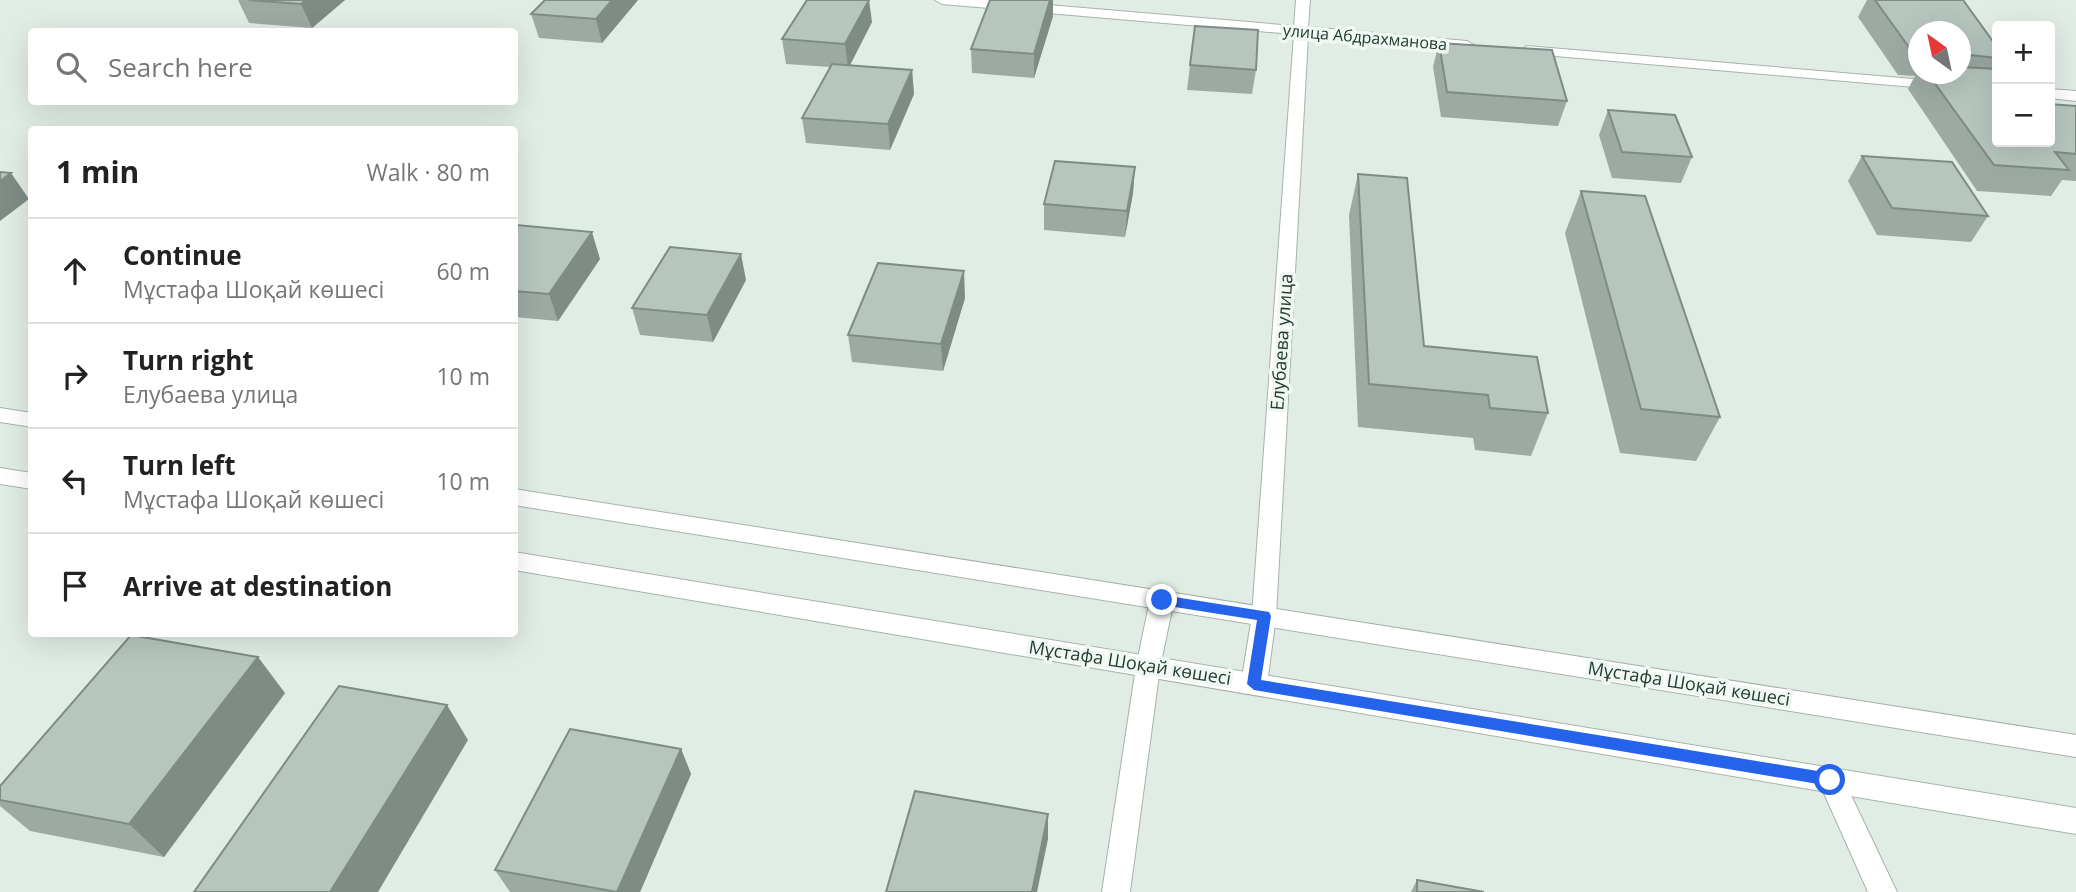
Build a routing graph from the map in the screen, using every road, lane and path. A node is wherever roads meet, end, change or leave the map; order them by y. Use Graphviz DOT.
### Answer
graph roads {
  1 [pos="942,0"];
  2 [pos="1303,0"];
  3 [pos="1302,32"];
  4 [pos="1483,47"];
  5 [pos="1510,49"];
  6 [pos="1955,86"];
  7 [pos="2055,94"];
  8 [pos="2076,96"];
  9 [pos="0,415"];
  10 [pos="28,420"];
  11 [pos="0,475"];
  12 [pos="28,480"];
  13 [pos="518,498"];
  14 [pos="518,562"];
  15 [pos="1162,600"];
  16 [pos="1264,616"];
  17 [pos="1149,667"];
  18 [pos="1254,684"];
  19 [pos="2076,746"];
  20 [pos="1830,780"];
  21 [pos="2076,821"];
  22 [pos="1116,892"];
  23 [pos="1883,892"];
  1 -- 3 [label="street, улица Абдрахманова"];
  2 -- 3 [label="street, Елубаева улица"];
  3 -- 4 [label="street, улица Абдрахманова"];
  3 -- 16 [label="street, Елубаева улица"];
  5 -- 6 [label="street"];
  7 -- 8 [label="street"];
  9 -- 10 [label="street"];
  11 -- 12 [label="street"];
  13 -- 15 [label="street, Мұстафа Шоқай көшесі"];
  14 -- 17 [label="street, Мұстафа Шоқай көшесі"];
  15 -- 16 [label="street, Мұстафа Шоқай көшесі"];
  15 -- 17 [label="street"];
  16 -- 18 [label="street, Елубаева улица"];
  16 -- 19 [label="street, Мұстафа Шоқай көшесі"];
  17 -- 18 [label="street, Мұстафа Шоқай көшесі"];
  17 -- 22 [label="street"];
  18 -- 20 [label="street, Мұстафа Шоқай көшесі"];
  20 -- 21 [label="street, Мұстафа Шоқай көшесі"];
  20 -- 23 [label="street"];
}
